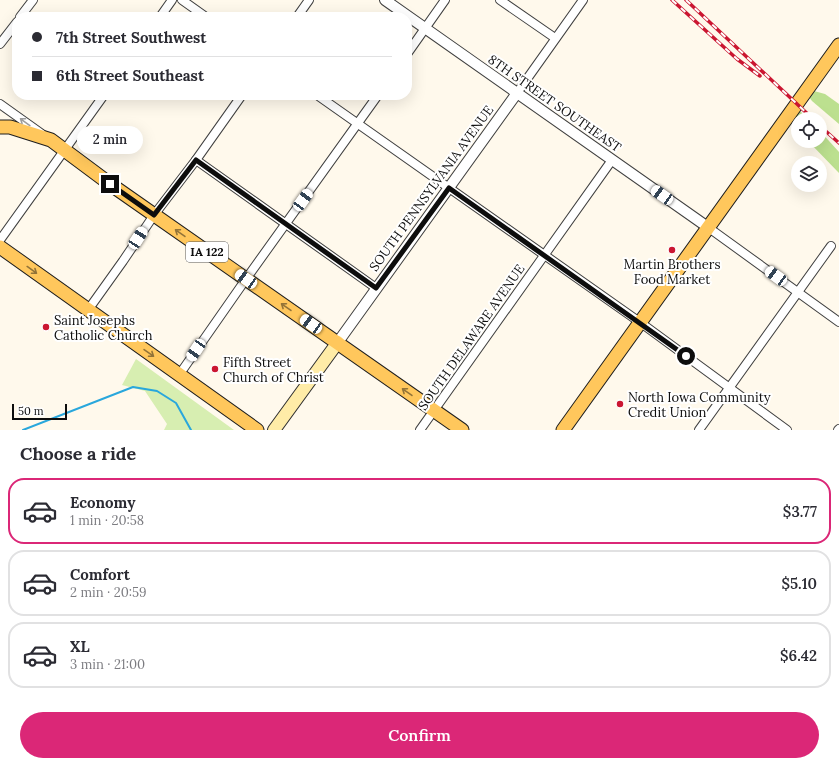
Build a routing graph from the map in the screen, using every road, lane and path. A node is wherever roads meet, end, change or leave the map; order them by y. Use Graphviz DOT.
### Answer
graph roads {
  1 [pos="33,0"];
  2 [pos="172,0"];
  3 [pos="182,0"];
  4 [pos="309,0"];
  5 [pos="385,0"];
  6 [pos="445,0"];
  7 [pos="500,0"];
  8 [pos="583,0"];
  9 [pos="24,12"];
  10 [pos="164,12"];
  11 [pos="199,12"];
  12 [pos="301,12"];
  13 [pos="402,12"];
  14 [pos="412,19"];
  15 [pos="12,28"];
  16 [pos="425,28"];
  17 [pos="555,38"];
  18 [pos="0,44"];
  19 [pos="839,46"];
  20 [pos="412,47"];
  21 [pos="517,93"];
  22 [pos="100,100"];
  23 [pos="238,100"];
  24 [pos="324,100"];
  25 [pos="374,100"];
  26 [pos="0,104"];
  27 [pos="358,123"];
  28 [pos="0,127"];
  29 [pos="51,140"];
  30 [pos="65,150"];
  31 [pos="196,160"];
  32 [pos="612,160"];
  33 [pos="449,188"];
  34 [pos="154,215"];
  35 [pos="285,224"];
  36 [pos="709,228"];
  37 [pos="0,240"];
  38 [pos="831,246"];
  39 [pos="0,247"];
  40 [pos="544,255"];
  41 [pos="246,279"];
  42 [pos="376,288"];
  43 [pos="798,292"];
  44 [pos="88,310"];
  45 [pos="839,322"];
  46 [pos="641,323"];
  47 [pos="338,342"];
  48 [pos="179,375"];
  49 [pos="730,387"];
  50 [pos="434,410"];
  51 [pos="257,430"];
  52 [pos="274,430"];
  53 [pos="420,430"];
  54 [pos="462,430"];
  55 [pos="563,430"];
  56 [pos="699,430"];
  57 [pos="787,430"];
  1 -- 9 [label="street"];
  2 -- 10 [label="street"];
  3 -- 11 [label="street"];
  4 -- 12 [label="street"];
  5 -- 13 [label="street, 8TH STREET SOUTHEAST"];
  6 -- 16 [label="street"];
  7 -- 17 [label="street"];
  8 -- 17 [label="street, SOUTH PENNSYLVANIA AVENUE"];
  14 -- 16 [label="street, 8TH STREET SOUTHEAST"];
  15 -- 18 [label="street"];
  16 -- 20 [label="street"];
  16 -- 21 [label="street, 8TH STREET SOUTHEAST"];
  17 -- 21 [label="street, SOUTH PENNSYLVANIA AVENUE"];
  19 -- 36 [label="main road"];
  21 -- 32 [label="street, 8TH STREET SOUTHEAST"];
  21 -- 33 [label="street, SOUTH PENNSYLVANIA AVENUE"];
  22 -- 30 [label="street"];
  23 -- 31 [label="street"];
  24 -- 27 [label="street"];
  25 -- 27 [label="street"];
  29 -- 26 [label="street, one-way"];
  27 -- 33 [label="street"];
  27 -- 35 [label="street"];
  28 -- 29 [label="main road, IA 122"];
  29 -- 30 [label="main road, IA 122"];
  30 -- 34 [label="main road, IA 122"];
  30 -- 37 [label="street"];
  31 -- 34 [label="street"];
  31 -- 35 [label="street"];
  32 -- 36 [label="street, 8TH STREET SOUTHEAST"];
  32 -- 40 [label="street, SOUTH DELAWARE AVENUE"];
  33 -- 40 [label="street"];
  33 -- 42 [label="street, SOUTH PENNSYLVANIA AVENUE"];
  41 -- 34 [label="main road, IA 122, one-way"];
  34 -- 44 [label="street"];
  35 -- 41 [label="street"];
  35 -- 42 [label="street"];
  36 -- 43 [label="street"];
  36 -- 46 [label="main road"];
  38 -- 43 [label="street"];
  39 -- 44 [label="main road, one-way"];
  40 -- 46 [label="street"];
  40 -- 50 [label="street, SOUTH DELAWARE AVENUE"];
  47 -- 41 [label="main road, IA 122, one-way"];
  41 -- 48 [label="street"];
  42 -- 47 [label="street, SOUTH PENNSYLVANIA AVENUE"];
  43 -- 45 [label="street"];
  43 -- 49 [label="street"];
  44 -- 48 [label="main road, one-way"];
  46 -- 49 [label="street"];
  46 -- 55 [label="main road"];
  50 -- 47 [label="main road, IA 122, one-way"];
  47 -- 52 [label="main road, SOUTH PENNSYLVANIA AVENUE"];
  48 -- 51 [label="main road"];
  49 -- 56 [label="street"];
  49 -- 57 [label="street"];
  50 -- 53 [label="street, SOUTH DELAWARE AVENUE"];
  50 -- 54 [label="main road, IA 122"];
}
